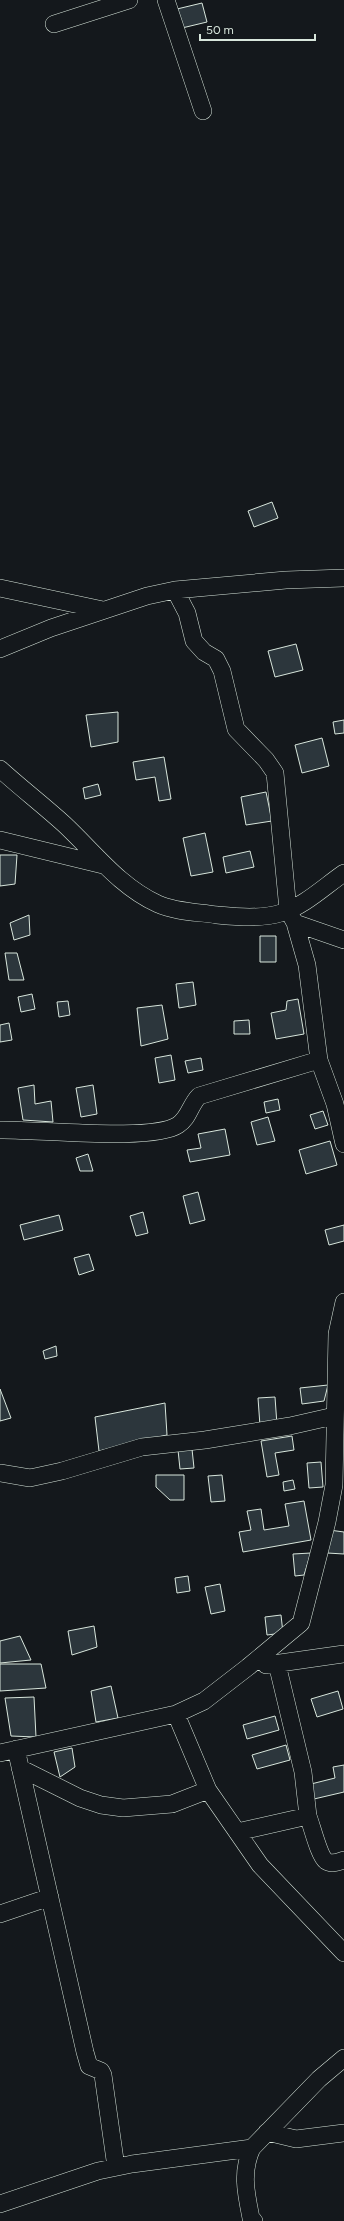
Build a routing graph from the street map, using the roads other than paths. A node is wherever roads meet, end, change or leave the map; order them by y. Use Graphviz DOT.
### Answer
graph roads {
  1 [pos="129,0"];
  2 [pos="166,0"];
  3 [pos="54,24"];
  4 [pos="203,111"];
  5 [pos="344,578"];
  6 [pos="0,588"];
  7 [pos="175,590"];
  8 [pos="105,610"];
  9 [pos="0,649"];
  10 [pos="0,769"];
  11 [pos="0,840"];
  12 [pos="103,864"];
  13 [pos="344,873"];
  14 [pos="292,917"];
  15 [pos="344,940"];
  16 [pos="319,1060"];
  17 [pos="0,1130"];
  18 [pos="344,1144"];
  19 [pos="344,1302"];
  20 [pos="334,1416"];
  21 [pos="0,1473"];
  22 [pos="344,1654"];
  23 [pos="277,1664"];
  24 [pos="248,1668"];
  25 [pos="176,1714"];
  26 [pos="8,1751"];
  27 [pos="20,1768"];
  28 [pos="208,1790"];
  29 [pos="308,1816"];
  30 [pos="237,1832"];
  31 [pos="344,1860"];
  32 [pos="50,1897"];
  33 [pos="0,1914"];
  34 [pos="344,1953"];
  35 [pos="344,2058"];
  36 [pos="266,2132"];
  37 [pos="344,2133"];
  38 [pos="252,2148"];
  39 [pos="116,2167"];
  40 [pos="0,2204"];
  41 [pos="254,2221"];
  1 -- 3 [label="street"];
  2 -- 4 [label="street"];
  5 -- 7 [label="street"];
  6 -- 8 [label="street"];
  7 -- 8 [label="street"];
  7 -- 14 [label="street"];
  8 -- 9 [label="street"];
  10 -- 12 [label="street"];
  11 -- 12 [label="street"];
  12 -- 14 [label="street"];
  13 -- 14 [label="street"];
  14 -- 15 [label="street"];
  14 -- 16 [label="street"];
  16 -- 17 [label="street"];
  16 -- 18 [label="street"];
  19 -- 20 [label="street"];
  20 -- 21 [label="street"];
  20 -- 24 [label="street"];
  22 -- 23 [label="street"];
  23 -- 24 [label="street"];
  23 -- 29 [label="street"];
  24 -- 25 [label="street"];
  25 -- 26 [label="street"];
  25 -- 28 [label="street"];
  26 -- 27 [label="street"];
  27 -- 28 [label="street"];
  27 -- 32 [label="street"];
  28 -- 30 [label="street"];
  29 -- 30 [label="street"];
  29 -- 31 [label="street"];
  30 -- 34 [label="street"];
  32 -- 33 [label="street"];
  32 -- 39 [label="street"];
  35 -- 36 [label="street"];
  36 -- 37 [label="street"];
  36 -- 38 [label="street"];
  38 -- 39 [label="street"];
  38 -- 41 [label="street"];
  39 -- 40 [label="street"];
}
